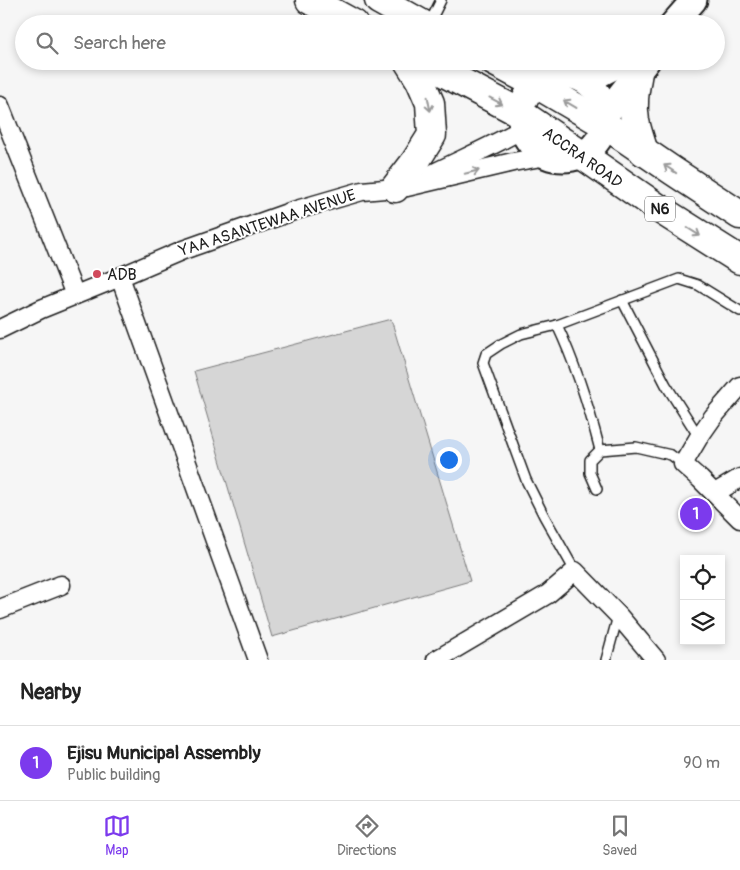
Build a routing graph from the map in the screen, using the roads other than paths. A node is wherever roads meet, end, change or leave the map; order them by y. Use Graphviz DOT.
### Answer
graph roads {
  1 [pos="310,0"];
  2 [pos="379,0"];
  3 [pos="441,0"];
  4 [pos="694,0"];
  5 [pos="338,15"];
  6 [pos="406,15"];
  7 [pos="434,15"];
  8 [pos="681,15"];
  9 [pos="414,70"];
  10 [pos="437,70"];
  11 [pos="510,70"];
  12 [pos="615,70"];
  13 [pos="634,70"];
  14 [pos="636,70"];
  15 [pos="582,79"];
  16 [pos="536,84"];
  17 [pos="0,106"];
  18 [pos="605,120"];
  19 [pos="521,121"];
  20 [pos="644,152"];
  21 [pos="582,154"];
  22 [pos="547,156"];
  23 [pos="401,188"];
  24 [pos="740,215"];
  25 [pos="740,260"];
  26 [pos="120,277"];
  27 [pos="75,295"];
  28 [pos="622,300"];
  29 [pos="740,311"];
  30 [pos="557,325"];
  31 [pos="0,329"];
  32 [pos="740,386"];
  33 [pos="699,437"];
  34 [pos="600,450"];
  35 [pos="683,464"];
  36 [pos="740,478"];
  37 [pos="597,489"];
  38 [pos="715,493"];
  39 [pos="740,519"];
  40 [pos="575,571"];
  41 [pos="61,585"];
  42 [pos="0,609"];
  43 [pos="618,615"];
  44 [pos="258,660"];
  45 [pos="436,660"];
  46 [pos="606,660"];
  47 [pos="656,660"];
  1 -- 5 [label="highway"];
  2 -- 6 [label="highway"];
  3 -- 7 [label="lane"];
  4 -- 8 [label="main road"];
  9 -- 23 [label="highway, one-way"];
  10 -- 19 [label="highway, ACCRA ROAD / N6, one-way"];
  11 -- 16 [label="highway, N6"];
  12 -- 15 [label="main road"];
  13 -- 18 [label="main road"];
  14 -- 20 [label="highway"];
  15 -- 16 [label="main road"];
  15 -- 18 [label="main road"];
  18 -- 16 [label="highway, N6, one-way"];
  16 -- 19 [label="main road"];
  17 -- 27 [label="street"];
  18 -- 20 [label="highway, N6"];
  18 -- 21 [label="main road"];
  19 -- 21 [label="highway, ACCRA ROAD / N6"];
  19 -- 22 [label="main road"];
  19 -- 23 [label="street"];
  24 -- 20 [label="highway, N6, one-way"];
  21 -- 22 [label="main road"];
  21 -- 25 [label="highway, ACCRA ROAD / N6, one-way"];
  23 -- 22 [label="street, YAA ASANTEWAA AVENUE, one-way"];
  23 -- 26 [label="street, YAA ASANTEWAA AVENUE"];
  26 -- 27 [label="street, YAA ASANTEWAA AVENUE"];
  26 -- 44 [label="street"];
  27 -- 31 [label="street, YAA ASANTEWAA AVENUE"];
  28 -- 29 [label="lane"];
  28 -- 30 [label="lane"];
  28 -- 33 [label="lane"];
  30 -- 34 [label="lane"];
  30 -- 40 [label="lane"];
  32 -- 33 [label="street"];
  33 -- 35 [label="street"];
  34 -- 35 [label="lane"];
  34 -- 37 [label="lane"];
  35 -- 38 [label="street"];
  36 -- 38 [label="street"];
  38 -- 39 [label="street"];
  40 -- 43 [label="street"];
  40 -- 45 [label="street"];
  41 -- 42 [label="street"];
  43 -- 46 [label="lane"];
  43 -- 47 [label="street"];
}
